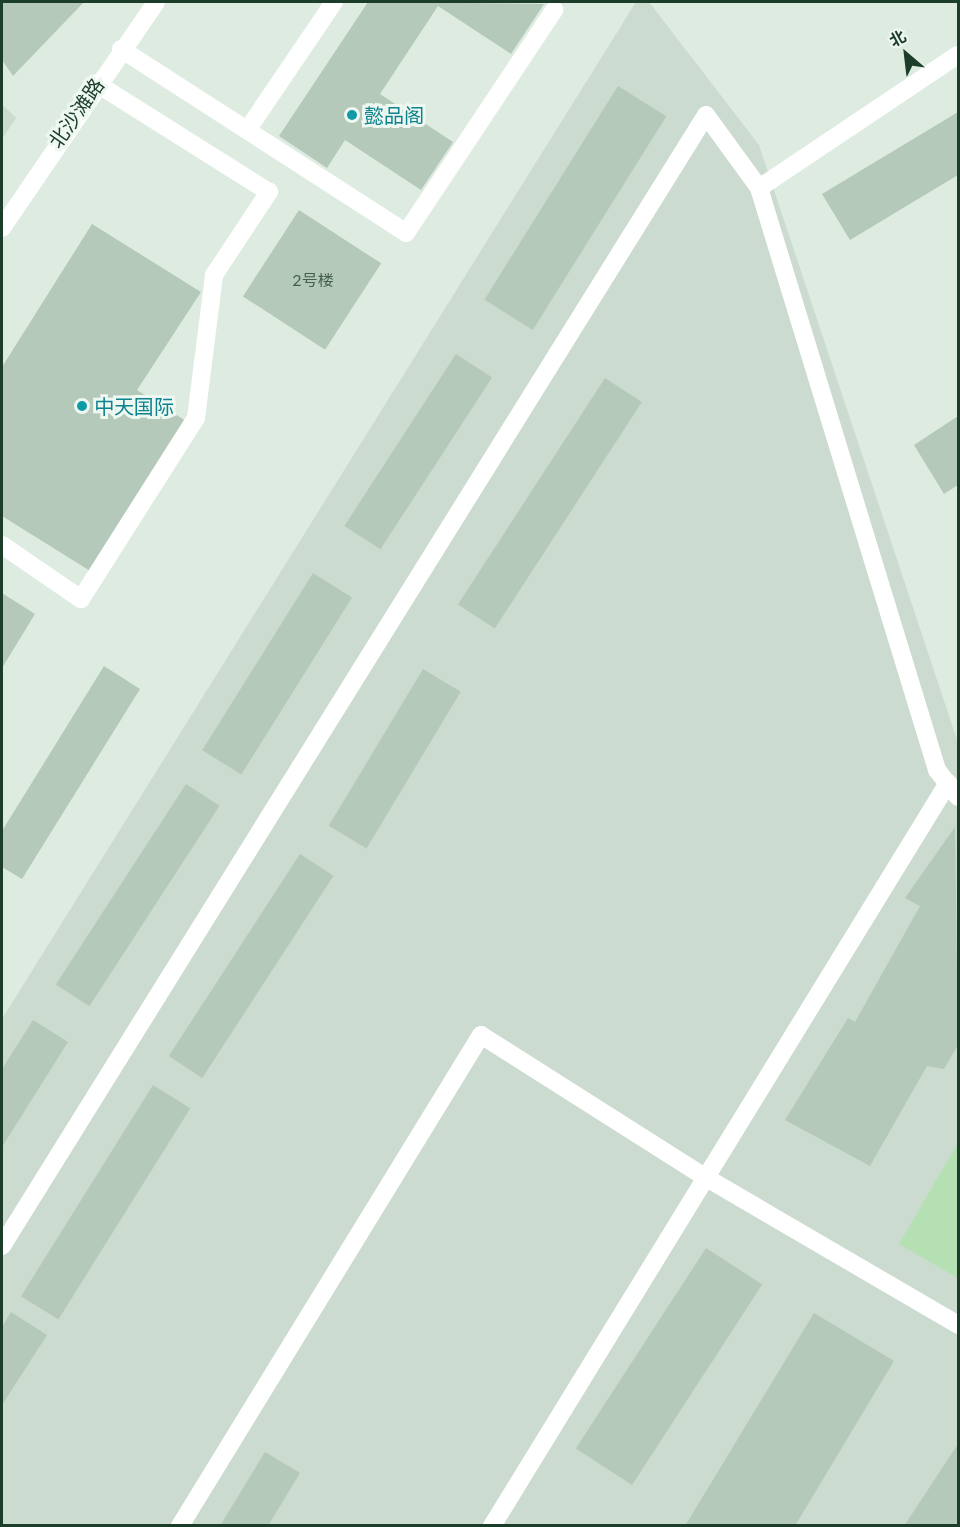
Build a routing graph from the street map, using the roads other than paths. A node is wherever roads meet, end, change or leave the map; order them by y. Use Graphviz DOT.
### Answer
graph roads {
  1 [pos="156,2"];
  2 [pos="334,2"];
  3 [pos="554,10"];
  4 [pos="121,49"];
  5 [pos="958,54"];
  6 [pos="96,83"];
  7 [pos="248,129"];
  8 [pos="759,188"];
  9 [pos="2,228"];
  10 [pos="2,545"];
  11 [pos="953,790"];
  12 [pos="705,1177"];
  13 [pos="2,1246"];
  14 [pos="958,1324"];
  15 [pos="180,1526"];
  16 [pos="492,1526"];
  1 -- 4 [label="street, 北沙滩路"];
  2 -- 7 [label="street"];
  3 -- 7 [label="street"];
  4 -- 6 [label="street, 北沙滩路"];
  4 -- 7 [label="street"];
  5 -- 8 [label="street"];
  6 -- 9 [label="street, 北沙滩路"];
  6 -- 10 [label="street"];
  8 -- 11 [label="street"];
  8 -- 13 [label="street"];
  11 -- 12 [label="street"];
  12 -- 14 [label="street"];
  12 -- 15 [label="street"];
  12 -- 16 [label="street"];
}
